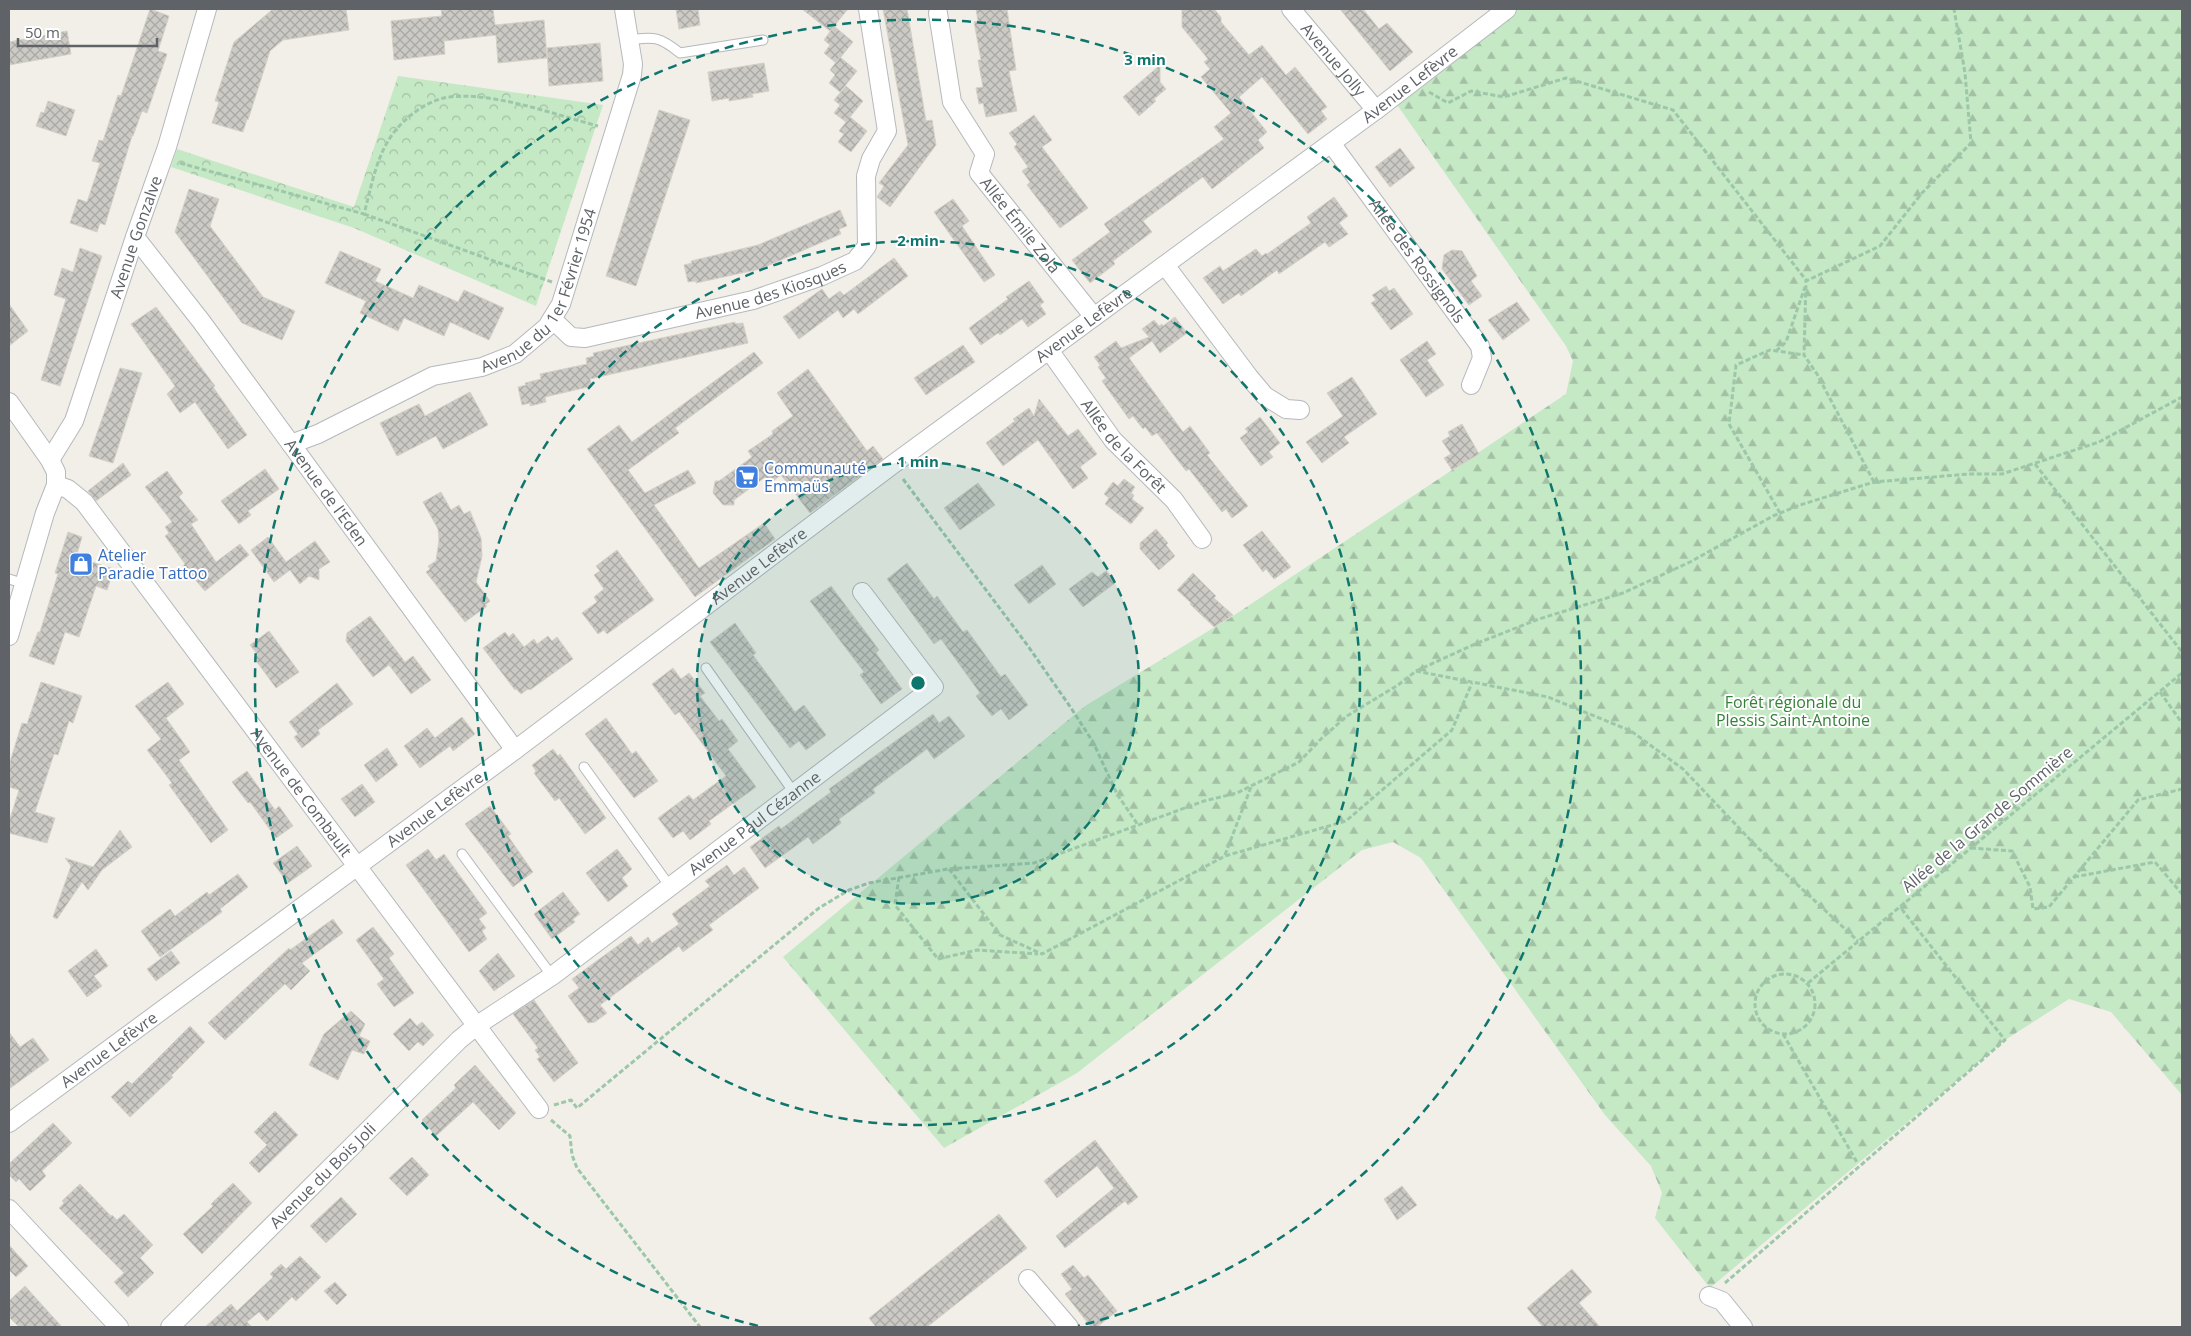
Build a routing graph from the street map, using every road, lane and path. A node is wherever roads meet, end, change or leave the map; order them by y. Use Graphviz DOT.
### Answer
graph roads {
  1 [pos="208,9"];
  2 [pos="624,9"];
  3 [pos="868,9"];
  4 [pos="1291,9"];
  5 [pos="1507,9"];
  6 [pos="1954,9"];
  7 [pos="938,12"];
  8 [pos="629,40"];
  9 [pos="762,40"];
  10 [pos="1422,88"];
  11 [pos="1376,110"];
  12 [pos="615,130"];
  13 [pos="1331,143"];
  14 [pos="163,158"];
  15 [pos="364,214"];
  16 [pos="135,237"];
  17 [pos="1165,265"];
  18 [pos="1807,281"];
  19 [pos="566,287"];
  20 [pos="1094,317"];
  21 [pos="552,319"];
  22 [pos="1049,350"];
  23 [pos="1776,351"];
  24 [pos="1804,355"];
  25 [pos="1471,385"];
  26 [pos="2182,397"];
  27 [pos="9,402"];
  28 [pos="1300,410"];
  29 [pos="290,444"];
  30 [pos="2035,463"];
  31 [pos="892,465"];
  32 [pos="54,472"];
  33 [pos="1874,482"];
  34 [pos="1780,513"];
  35 [pos="1202,539"];
  36 [pos="17,582"];
  37 [pos="862,592"];
  38 [pos="9,636"];
  39 [pos="2182,652"];
  40 [pos="706,668"];
  41 [pos="1416,672"];
  42 [pos="2182,673"];
  43 [pos="1472,683"];
  44 [pos="2160,692"];
  45 [pos="2182,723"];
  46 [pos="515,750"];
  47 [pos="584,767"];
  48 [pos="1251,787"];
  49 [pos="2182,789"];
  50 [pos="795,794"];
  51 [pos="1138,825"];
  52 [pos="1971,848"];
  53 [pos="462,854"];
  54 [pos="1225,856"];
  55 [pos="357,866"];
  56 [pos="948,869"];
  57 [pos="899,877"];
  58 [pos="2074,877"];
  59 [pos="671,888"];
  60 [pos="2182,894"];
  61 [pos="1900,907"];
  62 [pos="1858,941"];
  63 [pos="1042,954"];
  64 [pos="552,976"];
  65 [pos="1808,983"];
  66 [pos="476,1026"];
  67 [pos="1782,1034"];
  68 [pos="539,1109"];
  69 [pos="9,1123"];
  70 [pos="1858,1164"];
  71 [pos="9,1209"];
  72 [pos="1028,1279"];
  73 [pos="1716,1298"];
  74 [pos="118,1327"];
  75 [pos="170,1327"];
  76 [pos="700,1327"];
  77 [pos="1070,1327"];
  78 [pos="1744,1327"];
  1 -- 14 [label="street, Avenue Gonzalve"];
  2 -- 8 [label="street, Avenue du 1er Février 1954"];
  3 -- 21 [label="street, Avenue des Kiosques"];
  4 -- 11 [label="street, Avenue Jolly"];
  5 -- 11 [label="street, Avenue Lefèvre"];
  6 -- 18 [label="path"];
  7 -- 20 [label="street, Allée Émile Zola"];
  8 -- 9 [label="lane"];
  8 -- 12 [label="street, Avenue du 1er Février 1954"];
  10 -- 18 [label="path"];
  11 -- 13 [label="street, Avenue Lefèvre"];
  12 -- 15 [label="path"];
  12 -- 19 [label="street, Avenue du 1er Février 1954"];
  13 -- 17 [label="street, Avenue Lefèvre"];
  13 -- 25 [label="street, Allée des Rossignols"];
  14 -- 15 [label="path"];
  14 -- 16 [label="street, Avenue Gonzalve"];
  15 -- 19 [label="path"];
  16 -- 29 [label="street, Avenue de l'Eden"];
  16 -- 32 [label="street, Avenue Gonzalve"];
  17 -- 20 [label="street, Avenue Lefèvre"];
  17 -- 28 [label="street"];
  18 -- 23 [label="path"];
  18 -- 24 [label="path"];
  19 -- 21 [label="street, Avenue du 1er Février 1954"];
  20 -- 22 [label="street, Avenue Lefèvre"];
  21 -- 29 [label="street, Avenue du 1er Février 1954"];
  22 -- 31 [label="street, Avenue Lefèvre"];
  22 -- 35 [label="street, Allée de la Forêt"];
  23 -- 24 [label="path"];
  23 -- 34 [label="path"];
  24 -- 33 [label="path"];
  26 -- 30 [label="path"];
  27 -- 32 [label="street, Avenue de Combault"];
  29 -- 46 [label="street, Avenue de l'Eden"];
  30 -- 33 [label="path"];
  30 -- 39 [label="path"];
  31 -- 46 [label="street, Avenue Lefèvre"];
  31 -- 51 [label="path"];
  32 -- 36 [label="street, Avenue Gonzalve"];
  32 -- 55 [label="street, Avenue de Combault"];
  33 -- 34 [label="path"];
  34 -- 41 [label="path"];
  36 -- 38 [label="street, Avenue Gonzalve"];
  37 -- 50 [label="street, Avenue Paul Cézanne"];
  40 -- 50 [label="lane"];
  41 -- 43 [label="path"];
  41 -- 48 [label="path"];
  42 -- 44 [label="path, Allée de la Grande Sommière"];
  43 -- 54 [label="path"];
  43 -- 62 [label="path"];
  44 -- 45 [label="path"];
  44 -- 52 [label="path, Allée de la Grande Sommière"];
  46 -- 55 [label="street, Avenue Lefèvre"];
  47 -- 59 [label="lane"];
  48 -- 51 [label="path"];
  48 -- 54 [label="path"];
  49 -- 58 [label="path"];
  50 -- 59 [label="street, Avenue Paul Cézanne"];
  51 -- 56 [label="path"];
  52 -- 58 [label="path"];
  52 -- 61 [label="path, Allée de la Grande Sommière"];
  53 -- 64 [label="lane"];
  54 -- 63 [label="path"];
  55 -- 66 [label="street, Avenue de Combault"];
  55 -- 69 [label="street, Avenue Lefèvre"];
  56 -- 57 [label="path"];
  56 -- 63 [label="path"];
  57 -- 63 [label="path"];
  57 -- 68 [label="path"];
  58 -- 60 [label="path"];
  59 -- 64 [label="street, Avenue Paul Cézanne"];
  61 -- 62 [label="path, Allée de la Grande Sommière"];
  61 -- 73 [label="path"];
  62 -- 65 [label="path, Allée de la Grande Sommière"];
  64 -- 66 [label="street, Avenue Paul Cézanne"];
  65 -- 67 [label="path"];
  65 -- 67 [label="path"];
  66 -- 68 [label="street, Avenue de Combault"];
  66 -- 75 [label="street, Avenue du Bois Joli"];
  67 -- 70 [label="path"];
  68 -- 76 [label="path"];
  71 -- 74 [label="street"];
  72 -- 77 [label="street"];
  73 -- 78 [label="street"];
}
